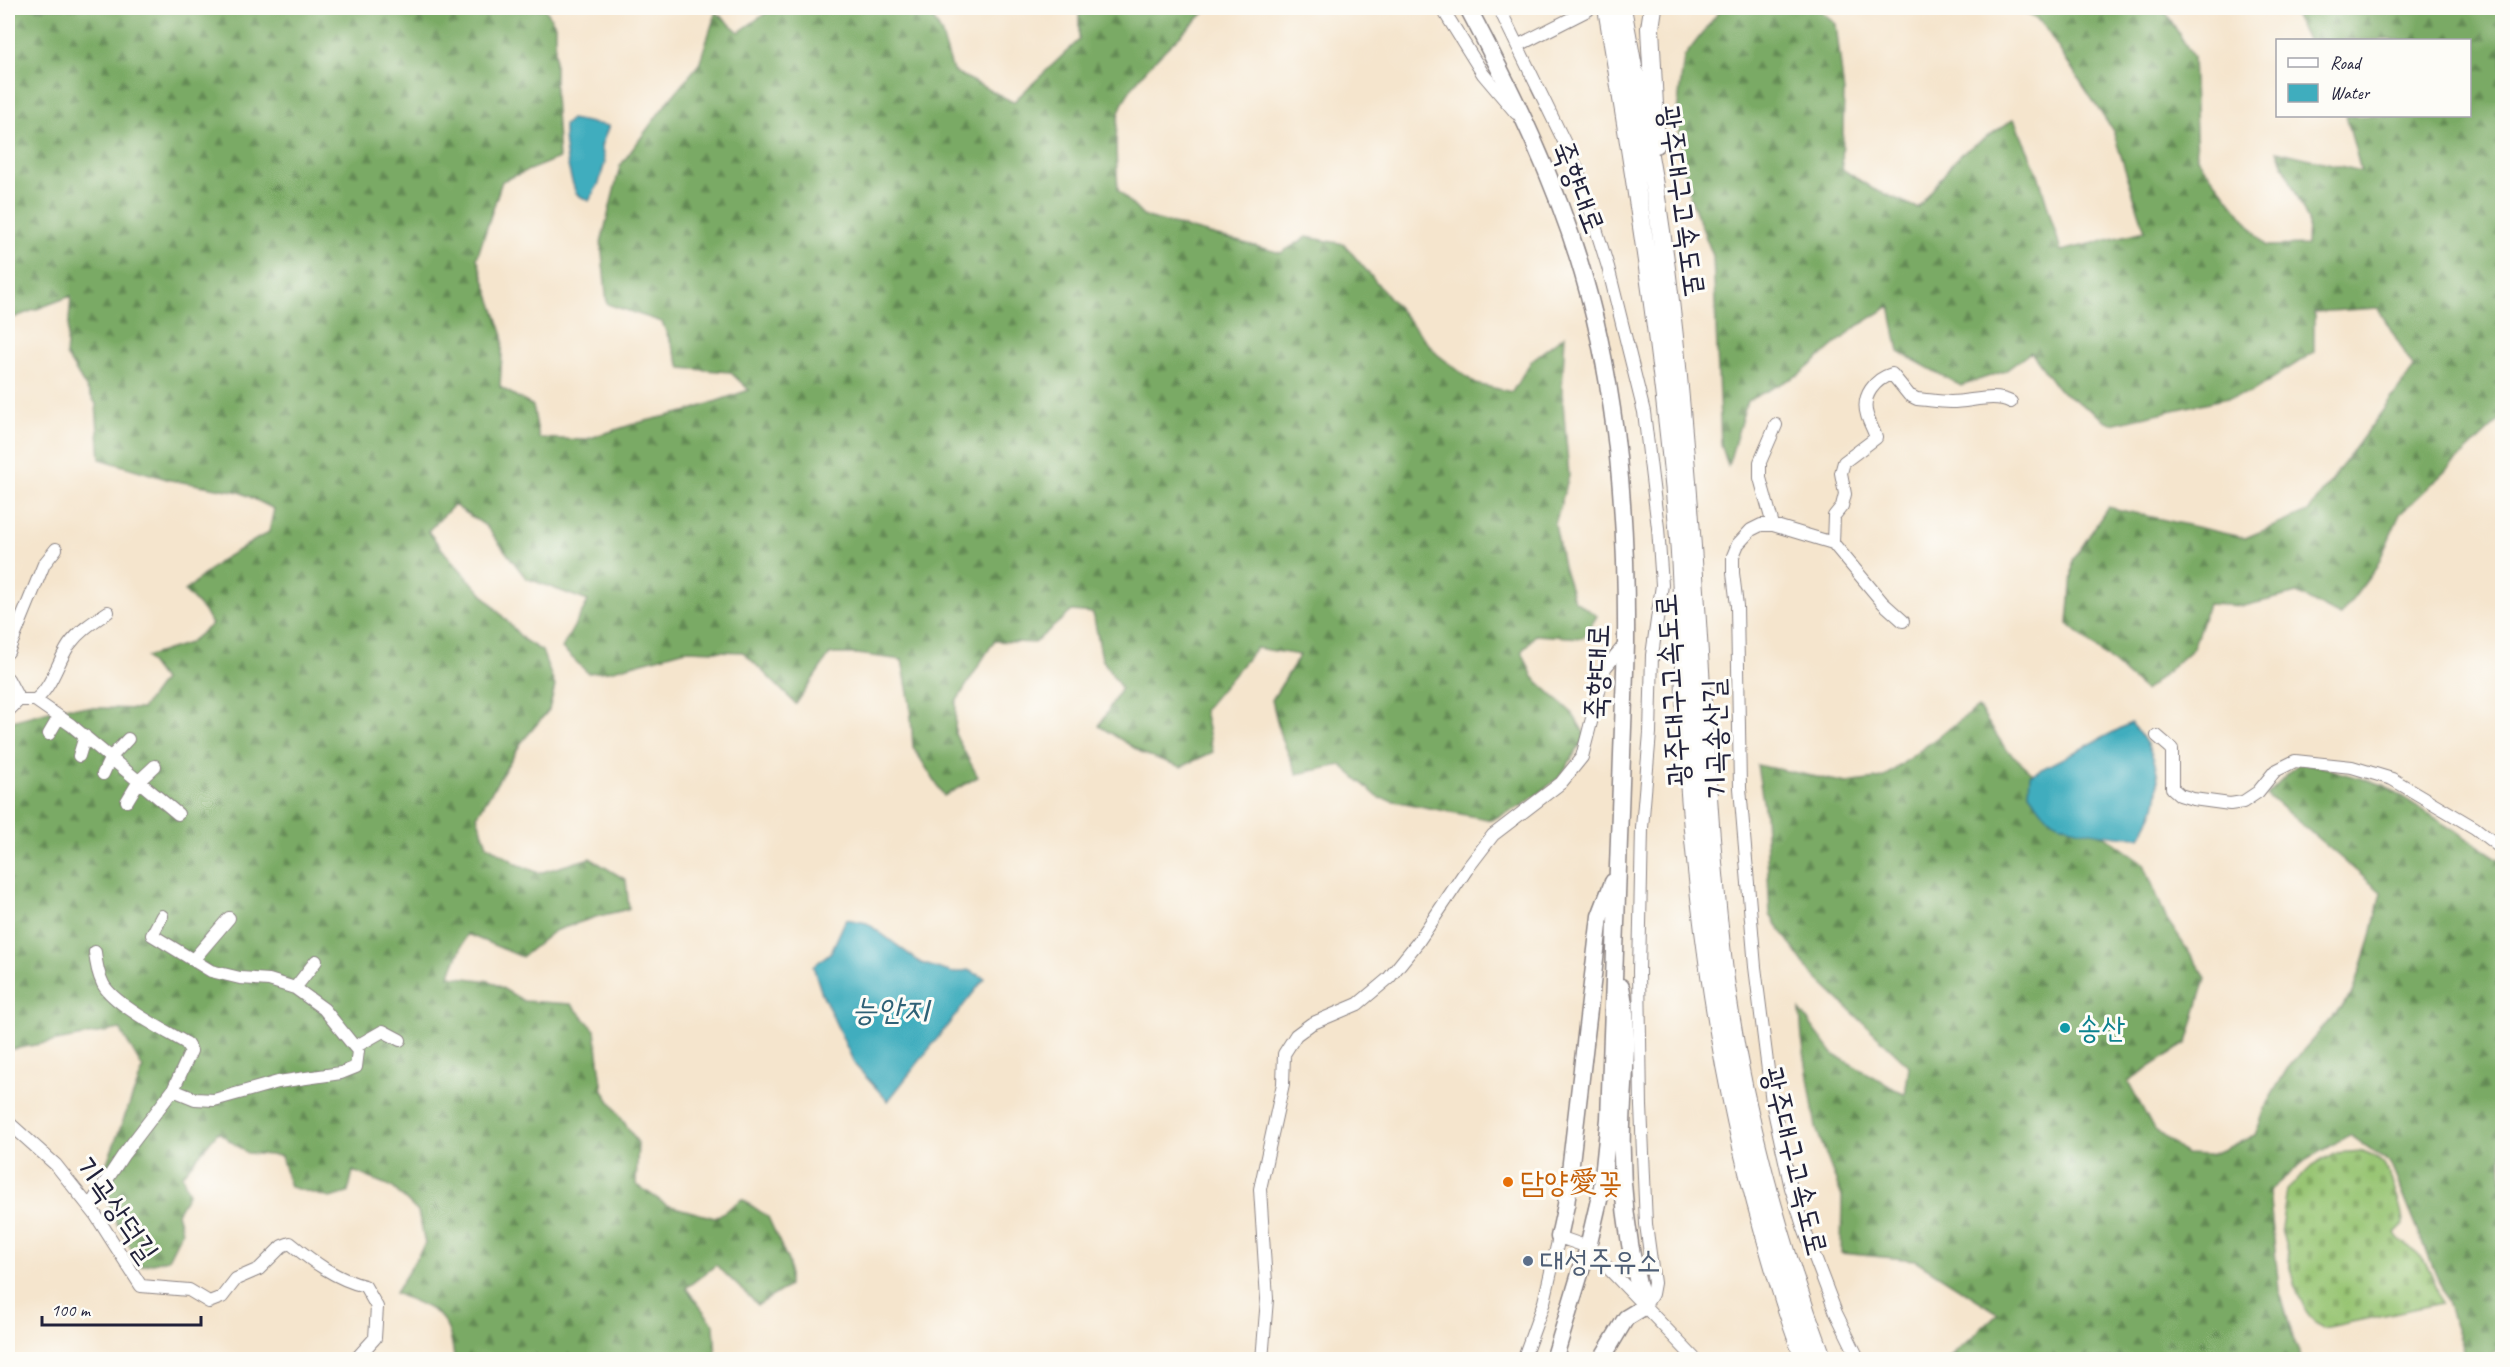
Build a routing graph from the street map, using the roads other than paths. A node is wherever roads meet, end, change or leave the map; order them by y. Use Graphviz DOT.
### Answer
graph roads {
  1 [pos="1442,8"];
  2 [pos="1468,8"];
  3 [pos="1499,8"];
  4 [pos="1607,8"];
  5 [pos="1622,8"];
  6 [pos="1653,8"];
  7 [pos="1588,10"];
  8 [pos="1519,45"];
  9 [pos="1527,125"];
  10 [pos="1657,206"];
  11 [pos="2011,402"];
  12 [pos="1776,425"];
  13 [pos="1773,525"];
  14 [pos="1833,543"];
  15 [pos="56,549"];
  16 [pos="108,612"];
  17 [pos="1903,621"];
  18 [pos="1626,643"];
  19 [pos="8,652"];
  20 [pos="8,679"];
  21 [pos="19,700"];
  22 [pos="35,700"];
  23 [pos="8,711"];
  24 [pos="59,717"];
  25 [pos="49,734"];
  26 [pos="85,736"];
  27 [pos="2157,736"];
  28 [pos="128,739"];
  29 [pos="79,756"];
  30 [pos="111,757"];
  31 [pos="155,766"];
  32 [pos="103,774"];
  33 [pos="140,781"];
  34 [pos="127,801"];
  35 [pos="178,814"];
  36 [pos="2502,849"];
  37 [pos="1618,870"];
  38 [pos="162,916"];
  39 [pos="229,918"];
  40 [pos="95,952"];
  41 [pos="194,960"];
  42 [pos="1615,960"];
  43 [pos="316,961"];
  44 [pos="295,988"];
  45 [pos="400,1040"];
  46 [pos="356,1047"];
  47 [pos="173,1090"];
  48 [pos="8,1122"];
  49 [pos="89,1207"];
  50 [pos="1559,1237"];
  51 [pos="1588,1247"];
  52 [pos="1644,1307"];
  53 [pos="355,1359"];
  54 [pos="1262,1359"];
  55 [pos="1523,1359"];
  56 [pos="1554,1359"];
  57 [pos="1601,1359"];
  58 [pos="1696,1359"];
  59 [pos="1805,1359"];
  60 [pos="1823,1359"];
  61 [pos="1858,1359"];
  1 -- 9 [label="street"];
  2 -- 9 [label="main road, 죽향대로"];
  3 -- 8 [label="street"];
  4 -- 59 [label="highway, 광주대구고속도로"];
  5 -- 10 [label="highway, 광주대구고속도로"];
  6 -- 10 [label="highway"];
  7 -- 8 [label="street"];
  8 -- 52 [label="street"];
  9 -- 18 [label="main road, 죽향대로"];
  10 -- 60 [label="highway, 광주대구고속도로"];
  11 -- 14 [label="street"];
  12 -- 13 [label="street"];
  13 -- 14 [label="street"];
  13 -- 61 [label="street, 기곡송산길"];
  14 -- 17 [label="street"];
  15 -- 19 [label="street"];
  16 -- 22 [label="street"];
  18 -- 37 [label="main road, 죽향대로"];
  18 -- 54 [label="street"];
  20 -- 21 [label="street"];
  21 -- 22 [label="street"];
  21 -- 23 [label="street"];
  22 -- 24 [label="street"];
  24 -- 25 [label="street"];
  24 -- 26 [label="street"];
  26 -- 29 [label="street"];
  26 -- 30 [label="street"];
  27 -- 36 [label="street"];
  28 -- 30 [label="street"];
  30 -- 32 [label="street"];
  30 -- 33 [label="street"];
  31 -- 33 [label="street"];
  33 -- 34 [label="street"];
  33 -- 35 [label="street"];
  37 -- 42 [label="main road, 죽향대로"];
  37 -- 50 [label="main road"];
  38 -- 41 [label="street"];
  39 -- 41 [label="street"];
  40 -- 47 [label="street"];
  41 -- 44 [label="street"];
  42 -- 51 [label="main road, 죽향대로"];
  42 -- 52 [label="main road"];
  43 -- 44 [label="street"];
  44 -- 46 [label="street"];
  45 -- 46 [label="street"];
  46 -- 47 [label="street"];
  47 -- 49 [label="street"];
  48 -- 49 [label="street, 기곡상덕길"];
  49 -- 53 [label="street, 기곡상덕길"];
  50 -- 51 [label="street"];
  50 -- 55 [label="street"];
  51 -- 52 [label="street"];
  51 -- 56 [label="main road, 죽향대로"];
  52 -- 57 [label="main road"];
  52 -- 58 [label="street"];
}
